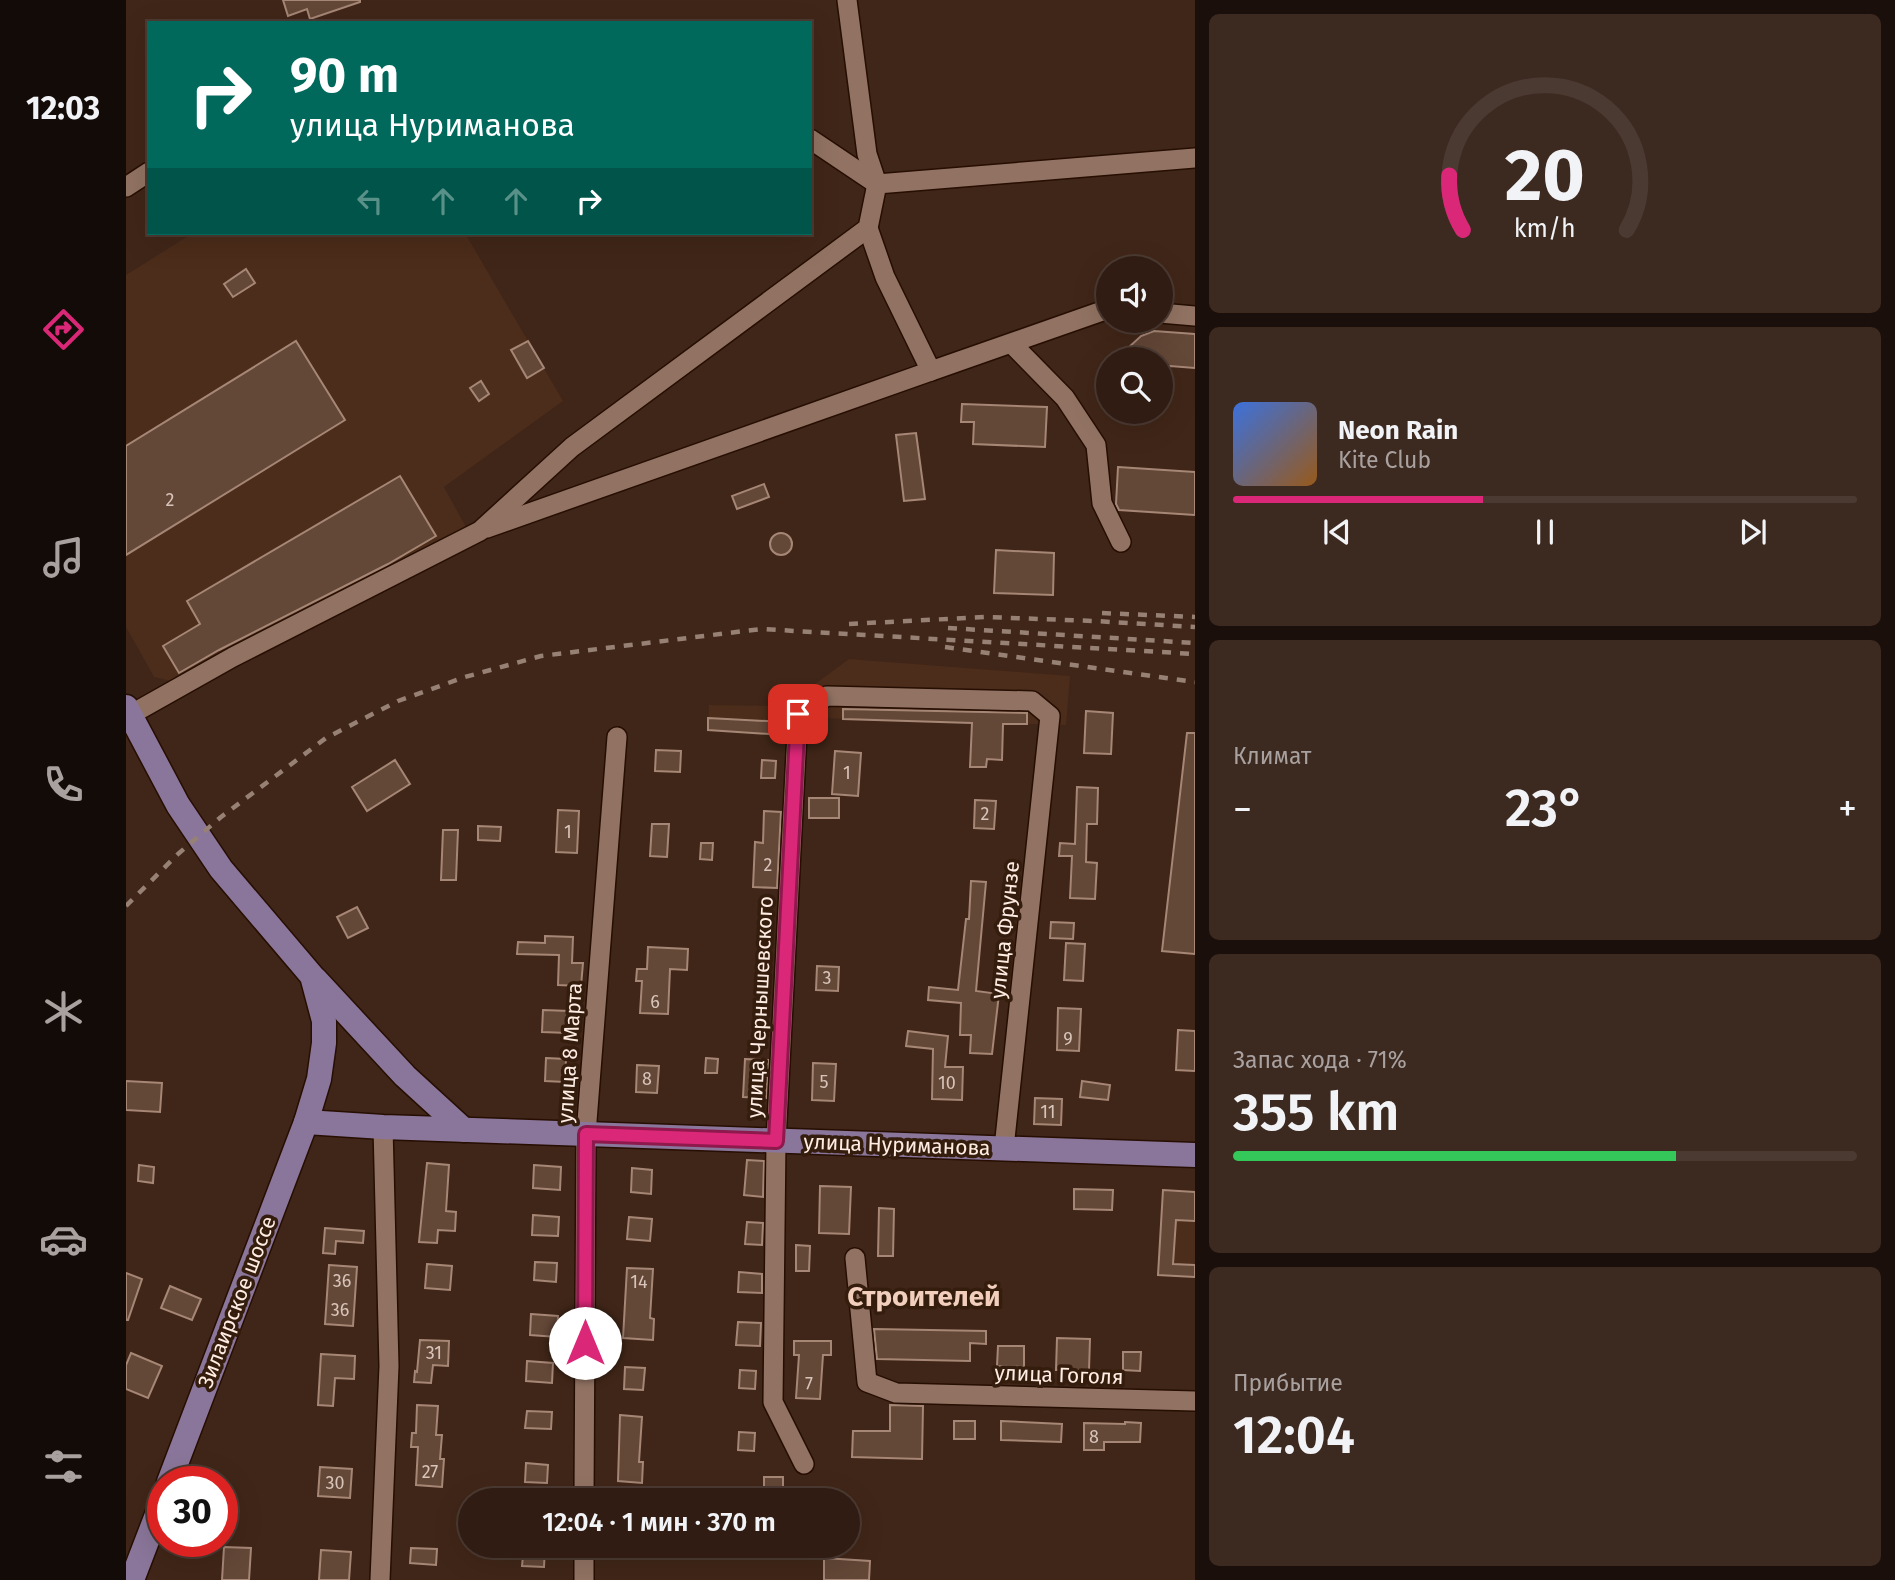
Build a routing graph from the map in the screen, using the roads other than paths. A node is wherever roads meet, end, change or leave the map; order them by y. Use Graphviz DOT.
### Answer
graph roads {
  1 [pos="847,0"];
  2 [pos="812,140"];
  3 [pos="1195,158"];
  4 [pos="147,173"];
  5 [pos="877,184"];
  6 [pos="126,187"];
  7 [pos="868,228"];
  8 [pos="1096,313"];
  9 [pos="1173,314"];
  10 [pos="1195,316"];
  11 [pos="1012,344"];
  12 [pos="931,371"];
  13 [pos="480,531"];
  14 [pos="1121,542"];
  15 [pos="128,711"];
  16 [pos="1050,716"];
  17 [pos="617,737"];
  18 [pos="312,976"];
  19 [pos="306,1122"];
  20 [pos="383,1127"];
  21 [pos="464,1130"];
  22 [pos="586,1134"];
  23 [pos="776,1141"];
  24 [pos="1004,1148"];
  25 [pos="1195,1155"];
  26 [pos="855,1258"];
  27 [pos="1195,1401"];
  28 [pos="804,1464"];
  29 [pos="175,1466"];
  30 [pos="584,1488"];
  31 [pos="147,1541"];
  32 [pos="584,1558"];
  33 [pos="132,1580"];
  34 [pos="380,1580"];
  35 [pos="583,1580"];
  1 -- 5 [label="street"];
  2 -- 5 [label="street"];
  3 -- 5 [label="street"];
  4 -- 6 [label="street"];
  5 -- 7 [label="street"];
  7 -- 12 [label="street"];
  7 -- 13 [label="street"];
  8 -- 11 [label="street"];
  9 -- 10 [label="street"];
  11 -- 12 [label="street"];
  11 -- 14 [label="street"];
  12 -- 13 [label="street"];
  13 -- 15 [label="street"];
  15 -- 18 [label="main road"];
  16 -- 23 [label="street, улица Чернышевского"];
  16 -- 24 [label="street, улица Фрунзе"];
  17 -- 22 [label="street, улица 8 Марта"];
  18 -- 19 [label="main road, Зилаирское шоссе"];
  18 -- 21 [label="main road"];
  19 -- 20 [label="main road, улица Нуриманова"];
  19 -- 29 [label="main road, Зилаирское шоссе"];
  20 -- 21 [label="main road, улица Нуриманова"];
  20 -- 34 [label="street"];
  21 -- 22 [label="main road, улица Нуриманова"];
  22 -- 23 [label="main road, улица Нуриманова"];
  22 -- 30 [label="street, улица 8 Марта"];
  23 -- 24 [label="main road, улица Нуриманова"];
  23 -- 28 [label="street, улица Чернышевского"];
  24 -- 25 [label="main road, улица Нуриманова"];
  26 -- 27 [label="street, улица Гоголя"];
  31 -- 33 [label="main road"];
  32 -- 35 [label="street"];
}
